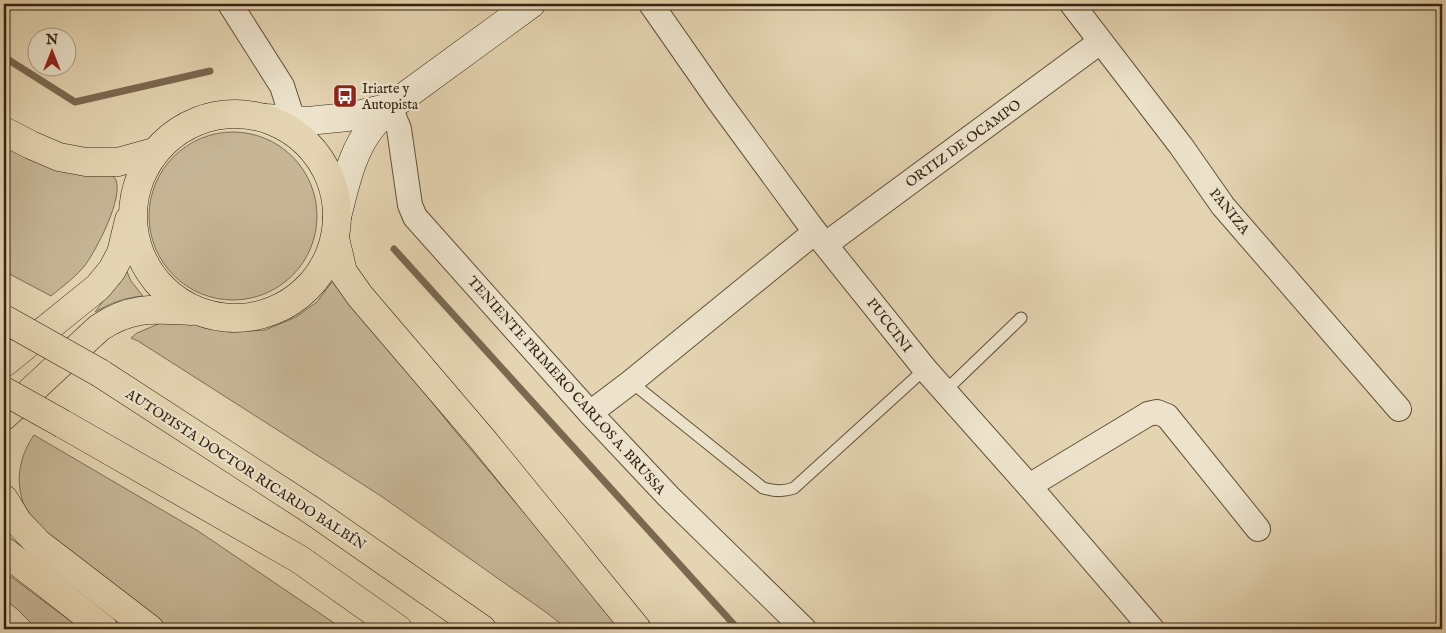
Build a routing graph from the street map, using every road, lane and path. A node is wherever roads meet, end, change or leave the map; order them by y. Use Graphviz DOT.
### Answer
graph roads {
  1 [pos="230,4"];
  2 [pos="531,4"];
  3 [pos="651,4"];
  4 [pos="1072,4"];
  5 [pos="1100,42"];
  6 [pos="390,107"];
  7 [pos="265,118"];
  8 [pos="293,120"];
  9 [pos="4,131"];
  10 [pos="154,152"];
  11 [pos="132,206"];
  12 [pos="336,228"];
  13 [pos="820,238"];
  14 [pos="197,312"];
  15 [pos="1021,318"];
  16 [pos="4,319"];
  17 [pos="4,363"];
  18 [pos="925,369"];
  19 [pos="631,382"];
  20 [pos="4,391"];
  21 [pos="944,392"];
  22 [pos="1399,409"];
  23 [pos="590,413"];
  24 [pos="4,416"];
  25 [pos="1029,486"];
  26 [pos="4,499"];
  27 [pos="1258,529"];
  28 [pos="4,551"];
  29 [pos="104,629"];
  30 [pos="150,629"];
  31 [pos="398,629"];
  32 [pos="482,629"];
  33 [pos="637,629"];
  34 [pos="804,629"];
  35 [pos="1152,629"];
  1 -- 8 [label="street"];
  2 -- 6 [label="street"];
  3 -- 13 [label="street, PUCCINI"];
  4 -- 5 [label="street, PANIZA"];
  5 -- 13 [label="street, ORTIZ DE OCAMPO"];
  5 -- 22 [label="street, PANIZA"];
  6 -- 8 [label="street"];
  6 -- 12 [label="street"];
  6 -- 23 [label="street, TENIENTE PRIMERO CARLOS A. BRUSSA"];
  7 -- 8 [label="street"];
  7 -- 10 [label="main road"];
  7 -- 12 [label="main road"];
  9 -- 10 [label="main road"];
  10 -- 11 [label="main road"];
  11 -- 14 [label="main road"];
  11 -- 17 [label="main road"];
  12 -- 14 [label="main road"];
  12 -- 33 [label="main road"];
  13 -- 18 [label="street, PUCCINI"];
  13 -- 19 [label="street, ORTIZ DE OCAMPO"];
  14 -- 24 [label="main road"];
  15 -- 21 [label="lane"];
  16 -- 32 [label="main road, AUTOPISTA DOCTOR RICARDO BALBÍN, bridge"];
  18 -- 19 [label="lane"];
  18 -- 21 [label="street, PUCCINI"];
  19 -- 23 [label="street, ORTIZ DE OCAMPO"];
  20 -- 31 [label="main road, bridge"];
  21 -- 25 [label="street, PUCCINI"];
  23 -- 34 [label="street, TENIENTE PRIMERO CARLOS A. BRUSSA"];
  25 -- 27 [label="street"];
  25 -- 35 [label="street, PUCCINI"];
  26 -- 30 [label="main road"];
  28 -- 29 [label="main road"];
}
